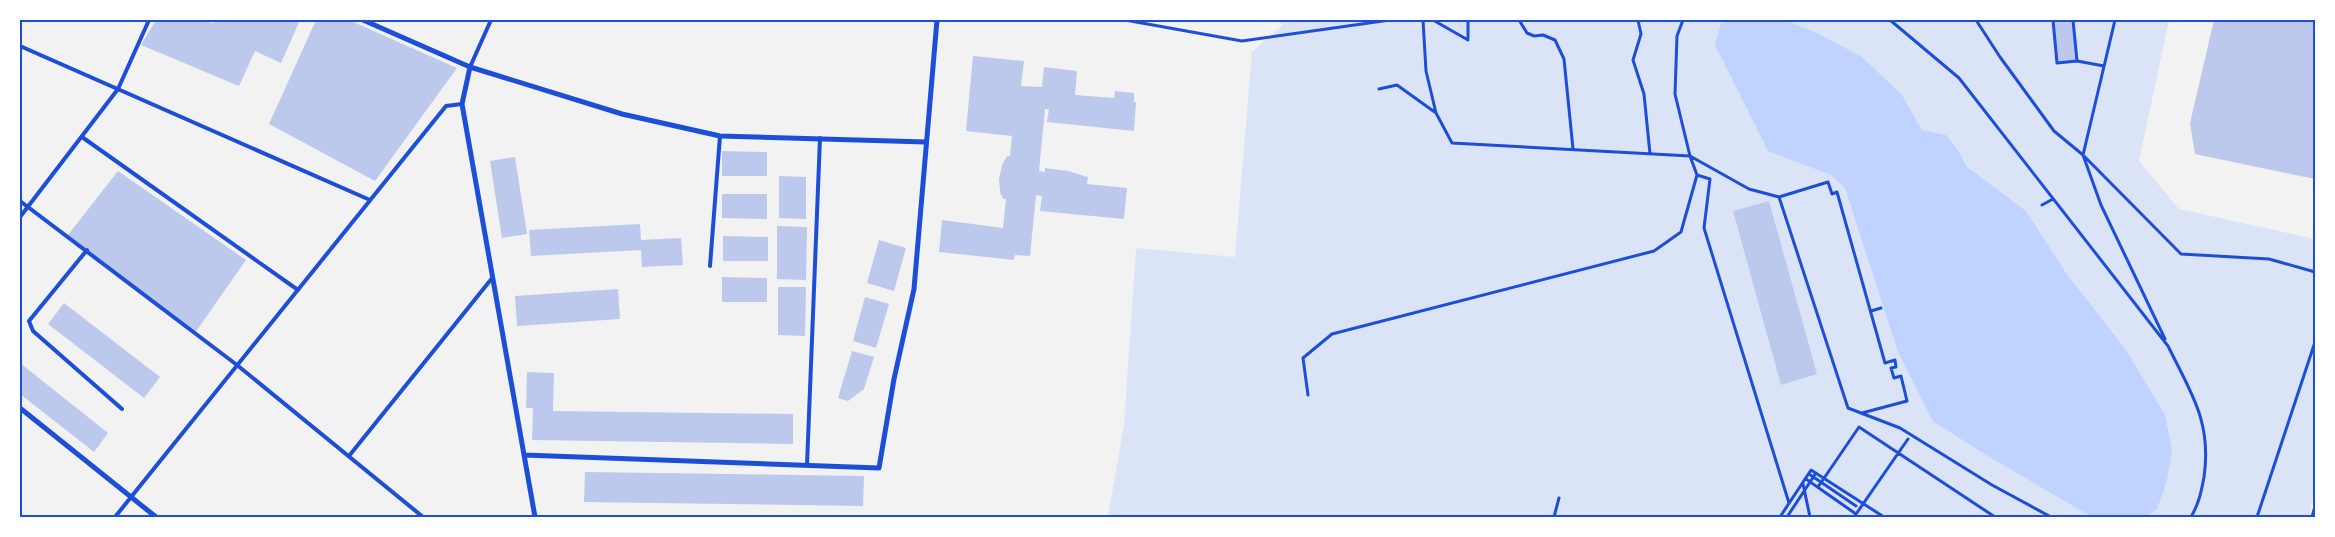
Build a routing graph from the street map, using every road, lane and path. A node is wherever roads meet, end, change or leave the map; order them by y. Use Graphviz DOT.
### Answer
graph roads {
  1 [pos="148,20"];
  2 [pos="363,20"];
  3 [pos="491,20"];
  4 [pos="937,20"];
  5 [pos="1125,20"];
  6 [pos="1390,20"];
  7 [pos="1423,20"];
  8 [pos="1433,20"];
  9 [pos="1468,20"];
  10 [pos="1519,20"];
  11 [pos="1638,20"];
  12 [pos="1683,20"];
  13 [pos="1890,20"];
  14 [pos="1976,20"];
  15 [pos="2053,20"];
  16 [pos="2073,20"];
  17 [pos="2115,20"];
  18 [pos="20,46"];
  19 [pos="2077,61"];
  20 [pos="2104,66"];
  21 [pos="470,67"];
  22 [pos="1379,89"];
  23 [pos="118,90"];
  24 [pos="462,104"];
  25 [pos="1436,113"];
  26 [pos="720,136"];
  27 [pos="82,137"];
  28 [pos="820,138"];
  29 [pos="926,142"];
  30 [pos="1573,150"];
  31 [pos="1650,154"];
  32 [pos="2083,155"];
  33 [pos="1690,156"];
  34 [pos="1697,175"];
  35 [pos="1779,197"];
  36 [pos="2054,199"];
  37 [pos="370,200"];
  38 [pos="20,201"];
  39 [pos="2042,205"];
  40 [pos="28,207"];
  41 [pos="20,217"];
  42 [pos="87,250"];
  43 [pos="710,266"];
  44 [pos="2315,272"];
  45 [pos="493,276"];
  46 [pos="298,290"];
  47 [pos="1881,308"];
  48 [pos="1871,311"];
  49 [pos="2315,342"];
  50 [pos="2168,346"];
  51 [pos="237,365"];
  52 [pos="1308,395"];
  53 [pos="20,408"];
  54 [pos="122,409"];
  55 [pos="1862,413"];
  56 [pos="1908,439"];
  57 [pos="1898,453"];
  58 [pos="524,455"];
  59 [pos="349,456"];
  60 [pos="807,465"];
  61 [pos="1815,475"];
  62 [pos="1806,478"];
  63 [pos="1824,478"];
  64 [pos="1810,482"];
  65 [pos="1821,482"];
  66 [pos="1803,483"];
  67 [pos="1818,487"];
  68 [pos="1804,492"];
  69 [pos="131,497"];
  70 [pos="1559,498"];
  71 [pos="1789,504"];
  72 [pos="1863,504"];
  73 [pos="1856,506"];
  74 [pos="2315,510"];
  75 [pos="1855,515"];
  76 [pos="1986,516"];
  77 [pos="115,517"];
  78 [pos="156,517"];
  79 [pos="423,517"];
  80 [pos="535,517"];
  81 [pos="1554,517"];
  82 [pos="1780,517"];
  83 [pos="1787,517"];
  84 [pos="1810,517"];
  85 [pos="1884,517"];
  86 [pos="1995,517"];
  87 [pos="2051,517"];
  88 [pos="2191,517"];
  89 [pos="2257,517"];
  90 [pos="2313,517"];
  1 -- 23 [label="lane"];
  2 -- 21 [label="street"];
  3 -- 21 [label="lane"];
  4 -- 29 [label="street"];
  5 -- 6 [label="path"];
  7 -- 25 [label="path"];
  8 -- 9 [label="path"];
  10 -- 30 [label="path"];
  11 -- 31 [label="path"];
  12 -- 33 [label="path"];
  13 -- 36 [label="path"];
  14 -- 32 [label="path"];
  15 -- 19 [label="path"];
  16 -- 19 [label="path"];
  17 -- 20 [label="path"];
  18 -- 23 [label="lane"];
  19 -- 20 [label="path"];
  20 -- 32 [label="path"];
  21 -- 24 [label="street"];
  21 -- 26 [label="street"];
  22 -- 25 [label="path"];
  23 -- 27 [label="lane"];
  23 -- 37 [label="lane"];
  24 -- 37 [label="lane"];
  24 -- 45 [label="street"];
  25 -- 30 [label="path"];
  26 -- 28 [label="street"];
  26 -- 43 [label="lane"];
  27 -- 40 [label="lane"];
  27 -- 46 [label="lane"];
  28 -- 29 [label="street"];
  28 -- 60 [label="lane"];
  29 -- 60 [label="street"];
  30 -- 31 [label="path"];
  31 -- 33 [label="path"];
  32 -- 44 [label="path"];
  32 -- 50 [label="path"];
  33 -- 34 [label="path"];
  33 -- 35 [label="path"];
  34 -- 52 [label="path"];
  34 -- 71 [label="path"];
  35 -- 48 [label="path"];
  35 -- 55 [label="path"];
  36 -- 39 [label="path"];
  36 -- 50 [label="path"];
  37 -- 46 [label="lane"];
  38 -- 40 [label="lane"];
  40 -- 41 [label="lane"];
  40 -- 42 [label="lane"];
  42 -- 51 [label="lane"];
  42 -- 54 [label="lane"];
  45 -- 58 [label="street"];
  45 -- 59 [label="lane"];
  46 -- 51 [label="lane"];
  47 -- 48 [label="path"];
  48 -- 55 [label="path"];
  49 -- 89 [label="path"];
  50 -- 88 [label="path"];
  51 -- 59 [label="lane"];
  51 -- 69 [label="lane"];
  53 -- 69 [label="street"];
  55 -- 87 [label="path"];
  56 -- 57 [label="path"];
  57 -- 63 [label="path"];
  57 -- 72 [label="path"];
  57 -- 76 [label="path"];
  58 -- 60 [label="street"];
  58 -- 80 [label="street"];
  59 -- 79 [label="lane"];
  61 -- 62 [label="path"];
  61 -- 63 [label="path"];
  61 -- 64 [label="path"];
  61 -- 65 [label="path"];
  62 -- 64 [label="path"];
  62 -- 66 [label="path"];
  63 -- 65 [label="path"];
  63 -- 72 [label="path"];
  64 -- 67 [label="path"];
  64 -- 68 [label="path"];
  65 -- 67 [label="path"];
  65 -- 73 [label="path"];
  66 -- 68 [label="path"];
  66 -- 71 [label="path"];
  67 -- 75 [label="path"];
  68 -- 83 [label="path"];
  68 -- 84 [label="path"];
  69 -- 77 [label="lane"];
  69 -- 78 [label="street"];
  70 -- 81 [label="path"];
  71 -- 82 [label="path"];
  72 -- 75 [label="path"];
  72 -- 85 [label="path"];
  74 -- 90 [label="street"];
  76 -- 86 [label="path"];
}
